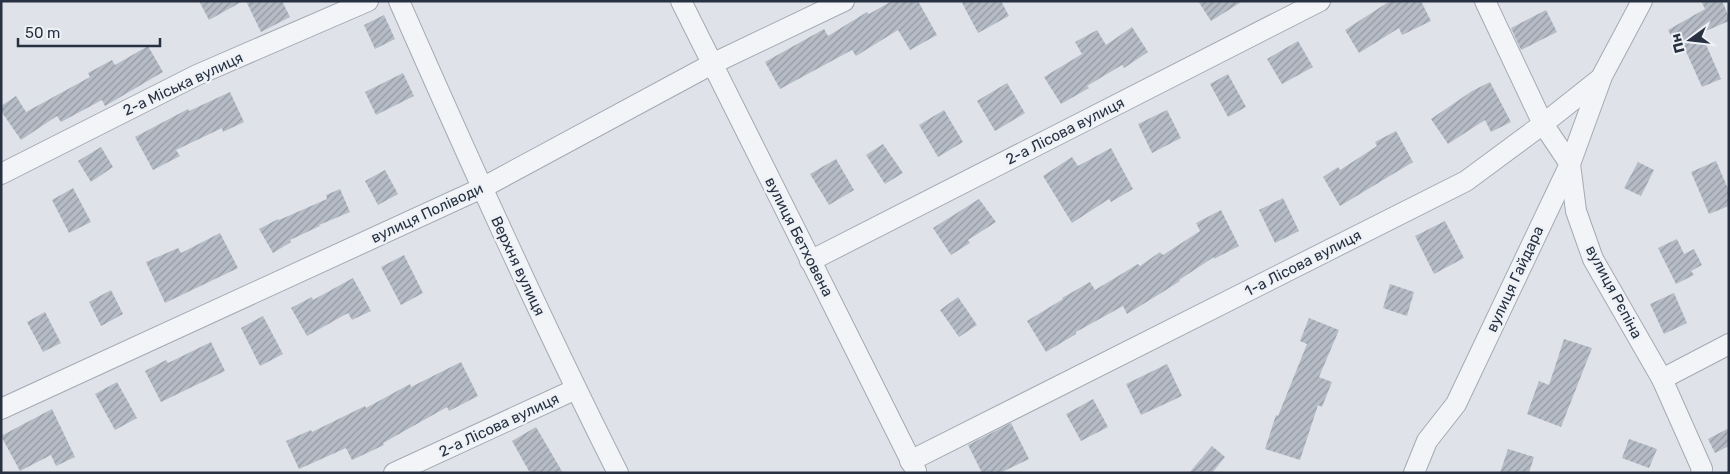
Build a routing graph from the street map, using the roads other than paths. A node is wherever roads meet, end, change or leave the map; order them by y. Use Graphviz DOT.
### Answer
graph roads {
  1 [pos="368,1"];
  2 [pos="399,1"];
  3 [pos="681,1"];
  4 [pos="844,1"];
  5 [pos="1320,1"];
  6 [pos="1485,1"];
  7 [pos="1642,1"];
  8 [pos="712,64"];
  9 [pos="1601,78"];
  10 [pos="1543,124"];
  11 [pos="1570,164"];
  12 [pos="1,174"];
  13 [pos="482,188"];
  14 [pos="810,261"];
  15 [pos="1729,344"];
  16 [pos="1662,379"];
  17 [pos="576,389"];
  18 [pos="1,409"];
  19 [pos="914,467"];
  20 [pos="394,473"];
  21 [pos="618,473"];
  22 [pos="1414,473"];
  23 [pos="1701,473"];
  1 -- 12 [label="street, 2-а Міська вулиця"];
  2 -- 13 [label="street, Верхня вулиця"];
  3 -- 8 [label="street, вулиця Бетховена"];
  4 -- 8 [label="street, вулиця Поліводи"];
  5 -- 14 [label="street, 2-а Лісова вулиця"];
  6 -- 10 [label="street, вулиця Рєпіна"];
  7 -- 9 [label="street, 1-а Лісова вулиця"];
  8 -- 13 [label="street, вулиця Поліводи"];
  8 -- 14 [label="street, вулиця Бетховена"];
  9 -- 10 [label="street, 1-а Лісова вулиця"];
  9 -- 11 [label="street, вулиця Гайдара"];
  10 -- 11 [label="street, вулиця Рєпіна"];
  10 -- 19 [label="street, 1-а Лісова вулиця"];
  11 -- 16 [label="street, вулиця Рєпіна"];
  11 -- 22 [label="street, вулиця Гайдара"];
  13 -- 17 [label="street, Верхня вулиця"];
  13 -- 18 [label="street, вулиця Поліводи"];
  14 -- 19 [label="street, вулиця Бетховена"];
  15 -- 16 [label="street"];
  16 -- 23 [label="street, вулиця Рєпіна"];
  17 -- 20 [label="street, 2-а Лісова вулиця"];
  17 -- 21 [label="street, Верхня вулиця"];
}
